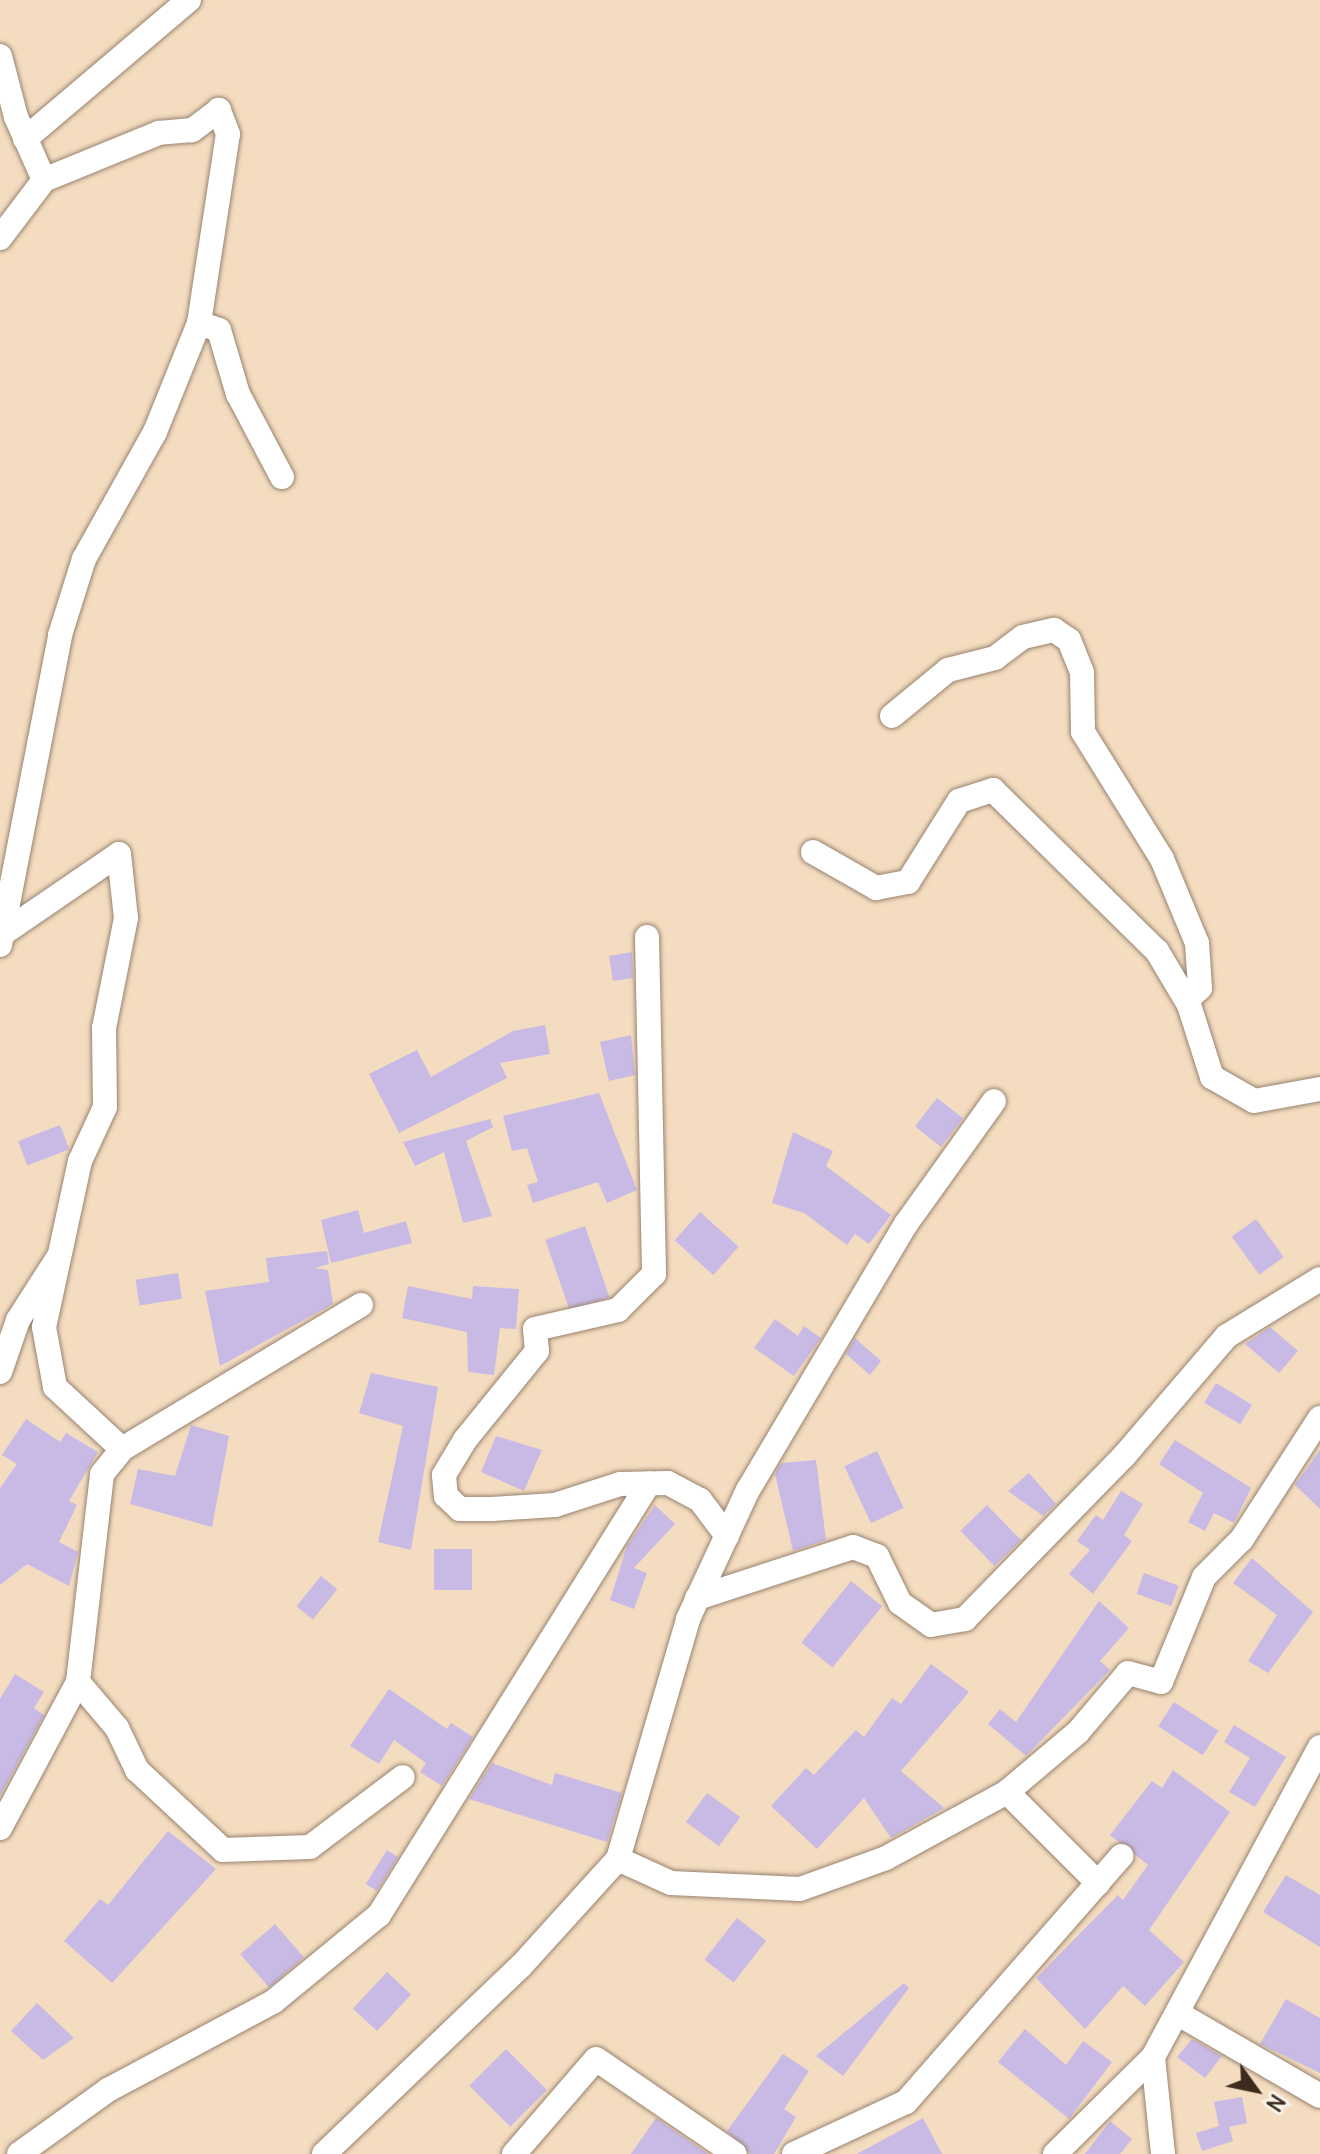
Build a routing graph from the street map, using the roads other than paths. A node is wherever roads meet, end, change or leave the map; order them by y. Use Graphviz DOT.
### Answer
graph roads {
  1 [pos="189,0"];
  2 [pos="0,56"];
  3 [pos="25,139"];
  4 [pos="44,180"];
  5 [pos="0,238"];
  6 [pos="199,323"];
  7 [pos="282,477"];
  8 [pos="892,716"];
  9 [pos="813,852"];
  10 [pos="647,937"];
  11 [pos="2,938"];
  12 [pos="1187,1000"];
  13 [pos="1320,1089"];
  14 [pos="994,1101"];
  15 [pos="62,1255"];
  16 [pos="1320,1279"];
  17 [pos="361,1305"];
  18 [pos="0,1372"];
  19 [pos="1320,1418"];
  20 [pos="122,1449"];
  21 [pos="649,1483"];
  22 [pos="727,1536"];
  23 [pos="697,1598"];
  24 [pos="78,1682"];
  25 [pos="1320,1747"];
  26 [pos="403,1777"];
  27 [pos="1007,1792"];
  28 [pos="0,1828"];
  29 [pos="1121,1856"];
  30 [pos="618,1859"];
  31 [pos="1098,1883"];
  32 [pos="1177,2013"];
  33 [pos="1153,2057"];
  34 [pos="1320,2096"];
  35 [pos="19,2154"];
  36 [pos="324,2154"];
  37 [pos="514,2154"];
  38 [pos="735,2154"];
  39 [pos="794,2154"];
  40 [pos="1055,2154"];
  41 [pos="1163,2154"];
  1 -- 3 [label="street"];
  2 -- 3 [label="street"];
  3 -- 4 [label="street"];
  4 -- 5 [label="street"];
  4 -- 6 [label="street"];
  6 -- 7 [label="street"];
  6 -- 11 [label="street"];
  8 -- 12 [label="street"];
  9 -- 12 [label="street"];
  10 -- 21 [label="street"];
  11 -- 15 [label="street"];
  12 -- 13 [label="street"];
  14 -- 22 [label="street"];
  15 -- 18 [label="street"];
  15 -- 20 [label="street"];
  16 -- 23 [label="street"];
  17 -- 20 [label="street"];
  19 -- 27 [label="street"];
  20 -- 24 [label="street"];
  21 -- 22 [label="street"];
  21 -- 35 [label="street"];
  22 -- 23 [label="street"];
  23 -- 30 [label="street"];
  24 -- 26 [label="street"];
  24 -- 28 [label="street"];
  25 -- 32 [label="street"];
  27 -- 30 [label="street"];
  27 -- 31 [label="street"];
  29 -- 31 [label="street"];
  30 -- 36 [label="street"];
  31 -- 39 [label="street"];
  32 -- 33 [label="street"];
  32 -- 34 [label="street"];
  33 -- 40 [label="street"];
  33 -- 41 [label="street"];
  37 -- 38 [label="street"];
}
